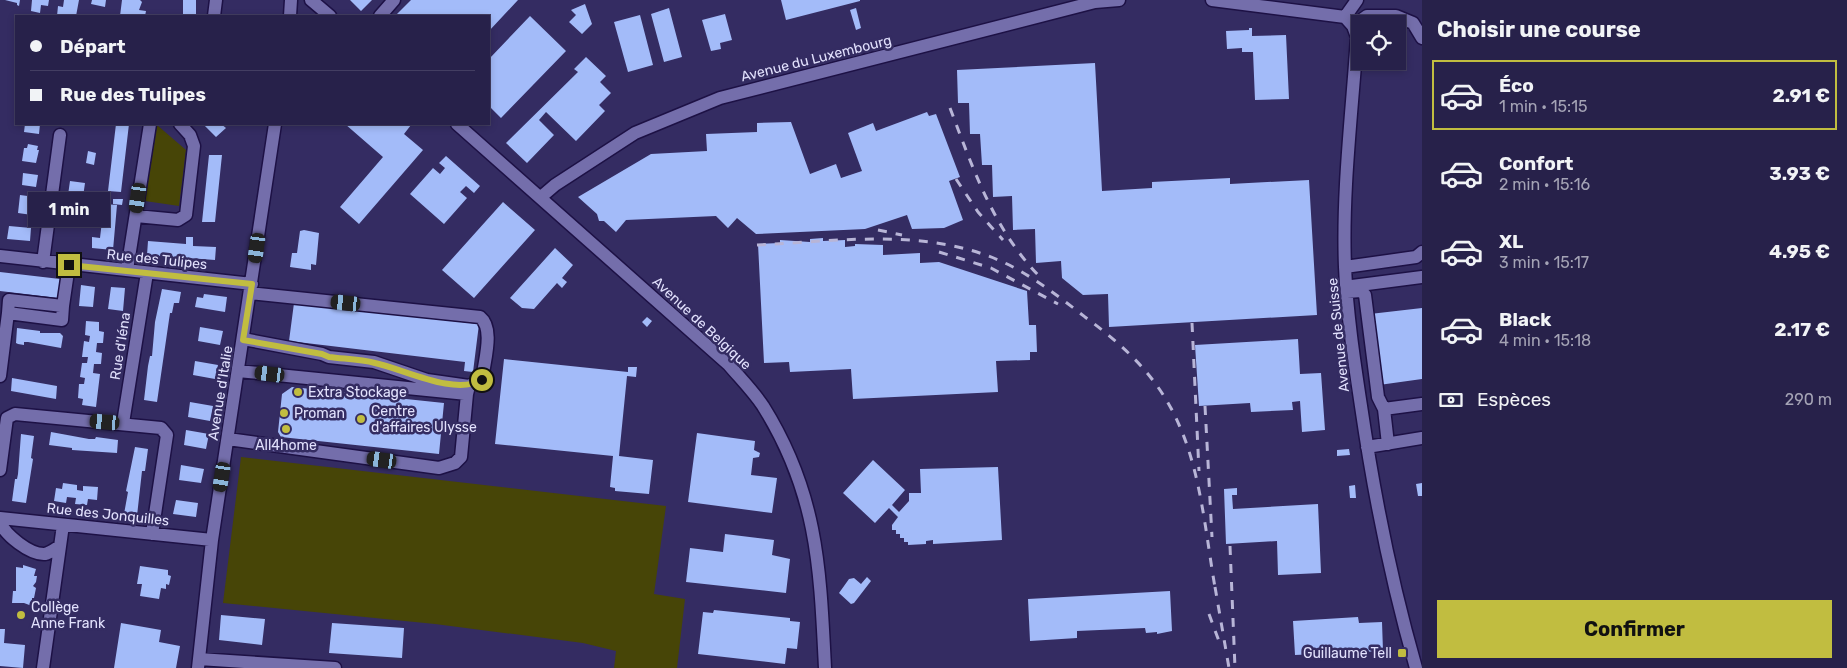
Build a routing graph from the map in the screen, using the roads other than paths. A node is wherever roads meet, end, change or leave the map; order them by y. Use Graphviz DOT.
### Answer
graph roads {
  1 [pos="216,0"];
  2 [pos="291,0"];
  3 [pos="311,0"];
  4 [pos="394,0"];
  5 [pos="1119,0"];
  6 [pos="1212,0"];
  7 [pos="1357,0"];
  8 [pos="214,15"];
  9 [pos="290,15"];
  10 [pos="329,15"];
  11 [pos="381,15"];
  12 [pos="1349,21"];
  13 [pos="1422,38"];
  14 [pos="150,125"];
  15 [pos="181,125"];
  16 [pos="276,125"];
  17 [pos="457,125"];
  18 [pos="60,135"];
  19 [pos="541,197"];
  20 [pos="136,216"];
  21 [pos="1422,252"];
  22 [pos="0,256"];
  23 [pos="43,262"];
  24 [pos="69,265"];
  25 [pos="1345,267"];
  26 [pos="127,270"];
  27 [pos="147,273"];
  28 [pos="1422,277"];
  29 [pos="251,288"];
  30 [pos="1347,289"];
  31 [pos="4,299"];
  32 [pos="63,306"];
  33 [pos="8,313"];
  34 [pos="243,340"];
  35 [pos="238,370"];
  36 [pos="0,376"];
  37 [pos="468,390"];
  38 [pos="1422,404"];
  39 [pos="1384,409"];
  40 [pos="123,423"];
  41 [pos="1422,438"];
  42 [pos="228,439"];
  43 [pos="1388,444"];
  44 [pos="1367,447"];
  45 [pos="0,470"];
  46 [pos="0,520"];
  47 [pos="63,525"];
  48 [pos="152,534"];
  49 [pos="212,540"];
  50 [pos="60,546"];
  51 [pos="198,663"];
  52 [pos="43,668"];
  53 [pos="335,668"];
  54 [pos="825,668"];
  55 [pos="1416,668"];
  1 -- 8 [label="street"];
  2 -- 9 [label="street"];
  3 -- 10 [label="street"];
  4 -- 11 [label="street"];
  5 -- 19 [label="street, Avenue du Luxembourg"];
  6 -- 12 [label="street"];
  7 -- 12 [label="street"];
  12 -- 13 [label="street"];
  12 -- 25 [label="street, Avenue de Suisse"];
  14 -- 20 [label="street"];
  15 -- 20 [label="street"];
  16 -- 29 [label="street, Avenue d'Italie"];
  17 -- 19 [label="street, Avenue de Belgique"];
  18 -- 23 [label="street"];
  19 -- 54 [label="street, Avenue de Belgique"];
  20 -- 26 [label="street"];
  21 -- 25 [label="street"];
  22 -- 23 [label="street, Rue des Tulipes"];
  23 -- 24 [label="street, Rue des Tulipes"];
  24 -- 26 [label="street, Rue des Tulipes"];
  24 -- 32 [label="street"];
  25 -- 30 [label="street, Avenue de Suisse"];
  26 -- 27 [label="street, Rue des Tulipes"];
  27 -- 29 [label="street, Rue des Tulipes"];
  27 -- 40 [label="street, Rue d'Iéna"];
  28 -- 30 [label="street"];
  29 -- 34 [label="street, Avenue d'Italie"];
  29 -- 37 [label="street, Rue des Tulipes"];
  30 -- 39 [label="street"];
  30 -- 44 [label="street, Avenue de Suisse"];
  31 -- 32 [label="street"];
  31 -- 33 [label="street"];
  32 -- 33 [label="street"];
  33 -- 36 [label="street"];
  34 -- 35 [label="street, Avenue d'Italie"];
  34 -- 37 [label="street"];
  35 -- 37 [label="street"];
  35 -- 42 [label="street, Avenue d'Italie"];
  37 -- 42 [label="street"];
  38 -- 39 [label="street"];
  39 -- 43 [label="street"];
  40 -- 45 [label="street"];
  40 -- 48 [label="street"];
  41 -- 43 [label="street"];
  42 -- 49 [label="street, Avenue d'Italie"];
  43 -- 44 [label="street"];
  44 -- 55 [label="street, Avenue de Suisse"];
  46 -- 47 [label="street, Rue des Jonquilles"];
  46 -- 50 [label="street"];
  47 -- 48 [label="street, Rue des Jonquilles"];
  47 -- 50 [label="street"];
  48 -- 49 [label="street, Rue des Jonquilles"];
  49 -- 51 [label="street, Avenue d'Italie"];
  50 -- 52 [label="street"];
  51 -- 53 [label="street"];
}
